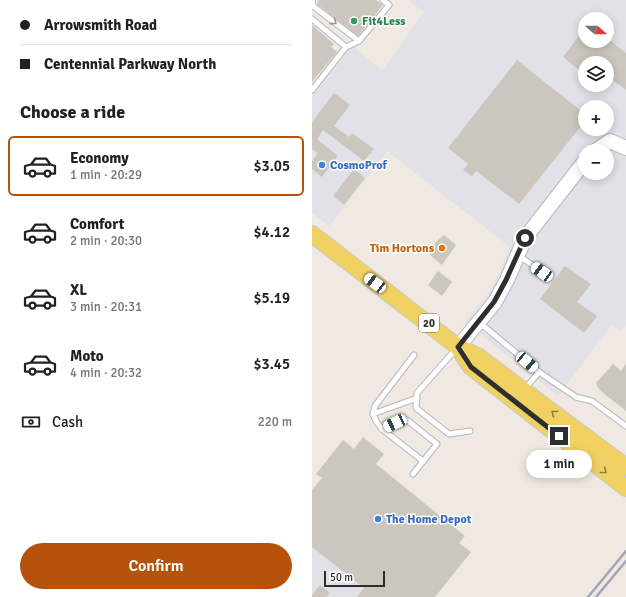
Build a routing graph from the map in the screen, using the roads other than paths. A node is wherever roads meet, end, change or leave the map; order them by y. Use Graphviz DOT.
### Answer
graph roads {
  1 [pos="312,0"];
  2 [pos="383,0"];
  3 [pos="312,19"];
  4 [pos="359,41"];
  5 [pos="346,47"];
  6 [pos="312,90"];
  7 [pos="606,144"];
  8 [pos="626,148"];
  9 [pos="578,170"];
  10 [pos="312,234"];
  11 [pos="518,255"];
  12 [pos="542,272"];
  13 [pos="479,322"];
  14 [pos="458,347"];
  15 [pos="414,355"];
  16 [pos="539,372"];
  17 [pos="524,390"];
  18 [pos="417,398"];
  19 [pos="373,414"];
  20 [pos="626,426"];
  21 [pos="382,429"];
  22 [pos="470,431"];
  23 [pos="423,462"];
  24 [pos="626,467"];
  25 [pos="413,474"];
  26 [pos="626,488"];
  1 -- 4 [label="lane, one-way"];
  2 -- 4 [label="lane"];
  3 -- 5 [label="lane"];
  4 -- 5 [label="lane"];
  5 -- 6 [label="lane"];
  7 -- 8 [label="street"];
  9 -- 11 [label="street"];
  10 -- 14 [label="main road, 20"];
  11 -- 12 [label="lane"];
  11 -- 13 [label="street"];
  13 -- 14 [label="street"];
  13 -- 16 [label="lane"];
  14 -- 17 [label="main road, 20"];
  14 -- 18 [label="lane"];
  14 -- 26 [label="main road, 20, one-way"];
  15 -- 19 [label="lane"];
  16 -- 17 [label="lane"];
  16 -- 20 [label="lane"];
  24 -- 17 [label="main road, 20, one-way"];
  18 -- 19 [label="lane"];
  18 -- 22 [label="lane"];
  19 -- 21 [label="lane"];
  21 -- 23 [label="lane"];
  21 -- 23 [label="lane"];
  23 -- 25 [label="lane"];
}
